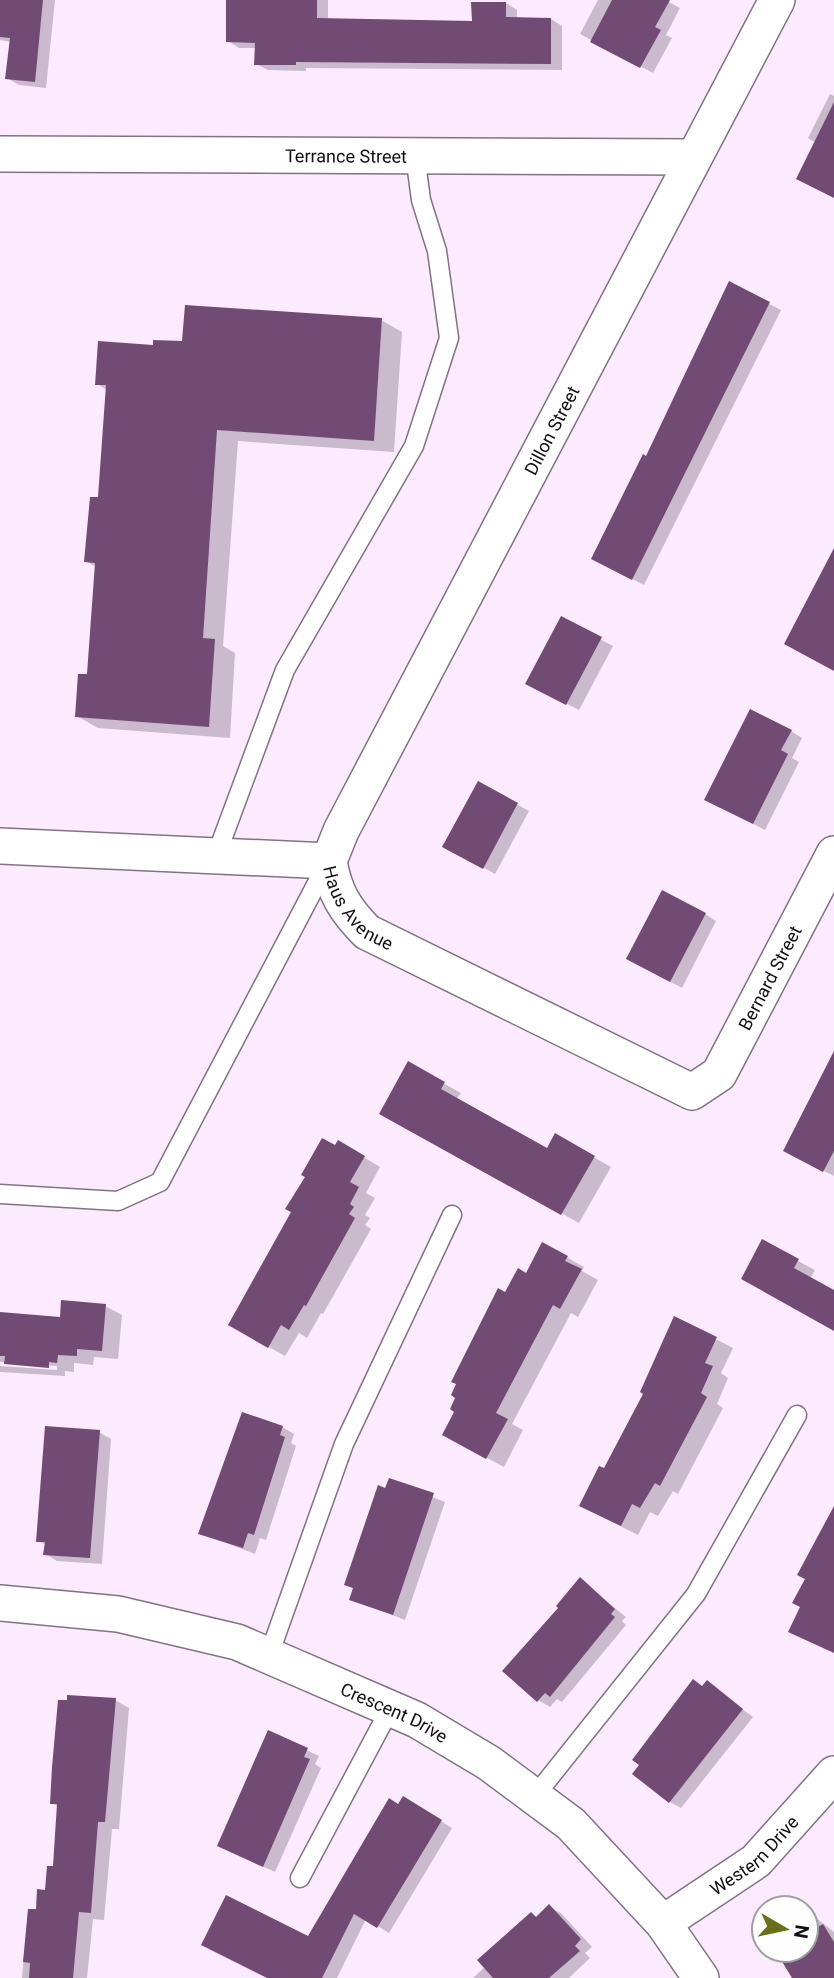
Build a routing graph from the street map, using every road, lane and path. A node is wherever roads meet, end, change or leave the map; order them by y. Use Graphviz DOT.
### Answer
graph roads {
  1 [pos="777,0"];
  2 [pos="0,154"];
  3 [pos="415,155"];
  4 [pos="694,157"];
  5 [pos="0,846"];
  6 [pos="834,853"];
  7 [pos="216,856"];
  8 [pos="329,861"];
  9 [pos="692,1092"];
  10 [pos="0,1194"];
  11 [pos="452,1215"];
  12 [pos="797,1415"];
  13 [pos="0,1603"];
  14 [pos="269,1656"];
  15 [pos="390,1709"];
  16 [pos="828,1794"];
  17 [pos="534,1797"];
  18 [pos="300,1878"];
  19 [pos="663,1923"];
  20 [pos="701,1978"];
  1 -- 4 [label="street, Dillon Street"];
  2 -- 3 [label="street, Terrance Street"];
  3 -- 4 [label="street, Terrance Street"];
  3 -- 7 [label="lane"];
  4 -- 8 [label="street, Dillon Street"];
  5 -- 7 [label="street, Haus Avenue"];
  6 -- 9 [label="street, Bernard Street"];
  7 -- 8 [label="street, Haus Avenue"];
  8 -- 9 [label="street, Haus Avenue"];
  8 -- 10 [label="lane"];
  11 -- 14 [label="lane"];
  12 -- 17 [label="lane"];
  13 -- 14 [label="street, Crescent Drive"];
  14 -- 15 [label="street, Crescent Drive"];
  15 -- 17 [label="street, Crescent Drive"];
  15 -- 18 [label="lane"];
  16 -- 19 [label="street, Western Drive"];
  17 -- 19 [label="street, Crescent Drive"];
  19 -- 20 [label="street, Crescent Drive"];
}
